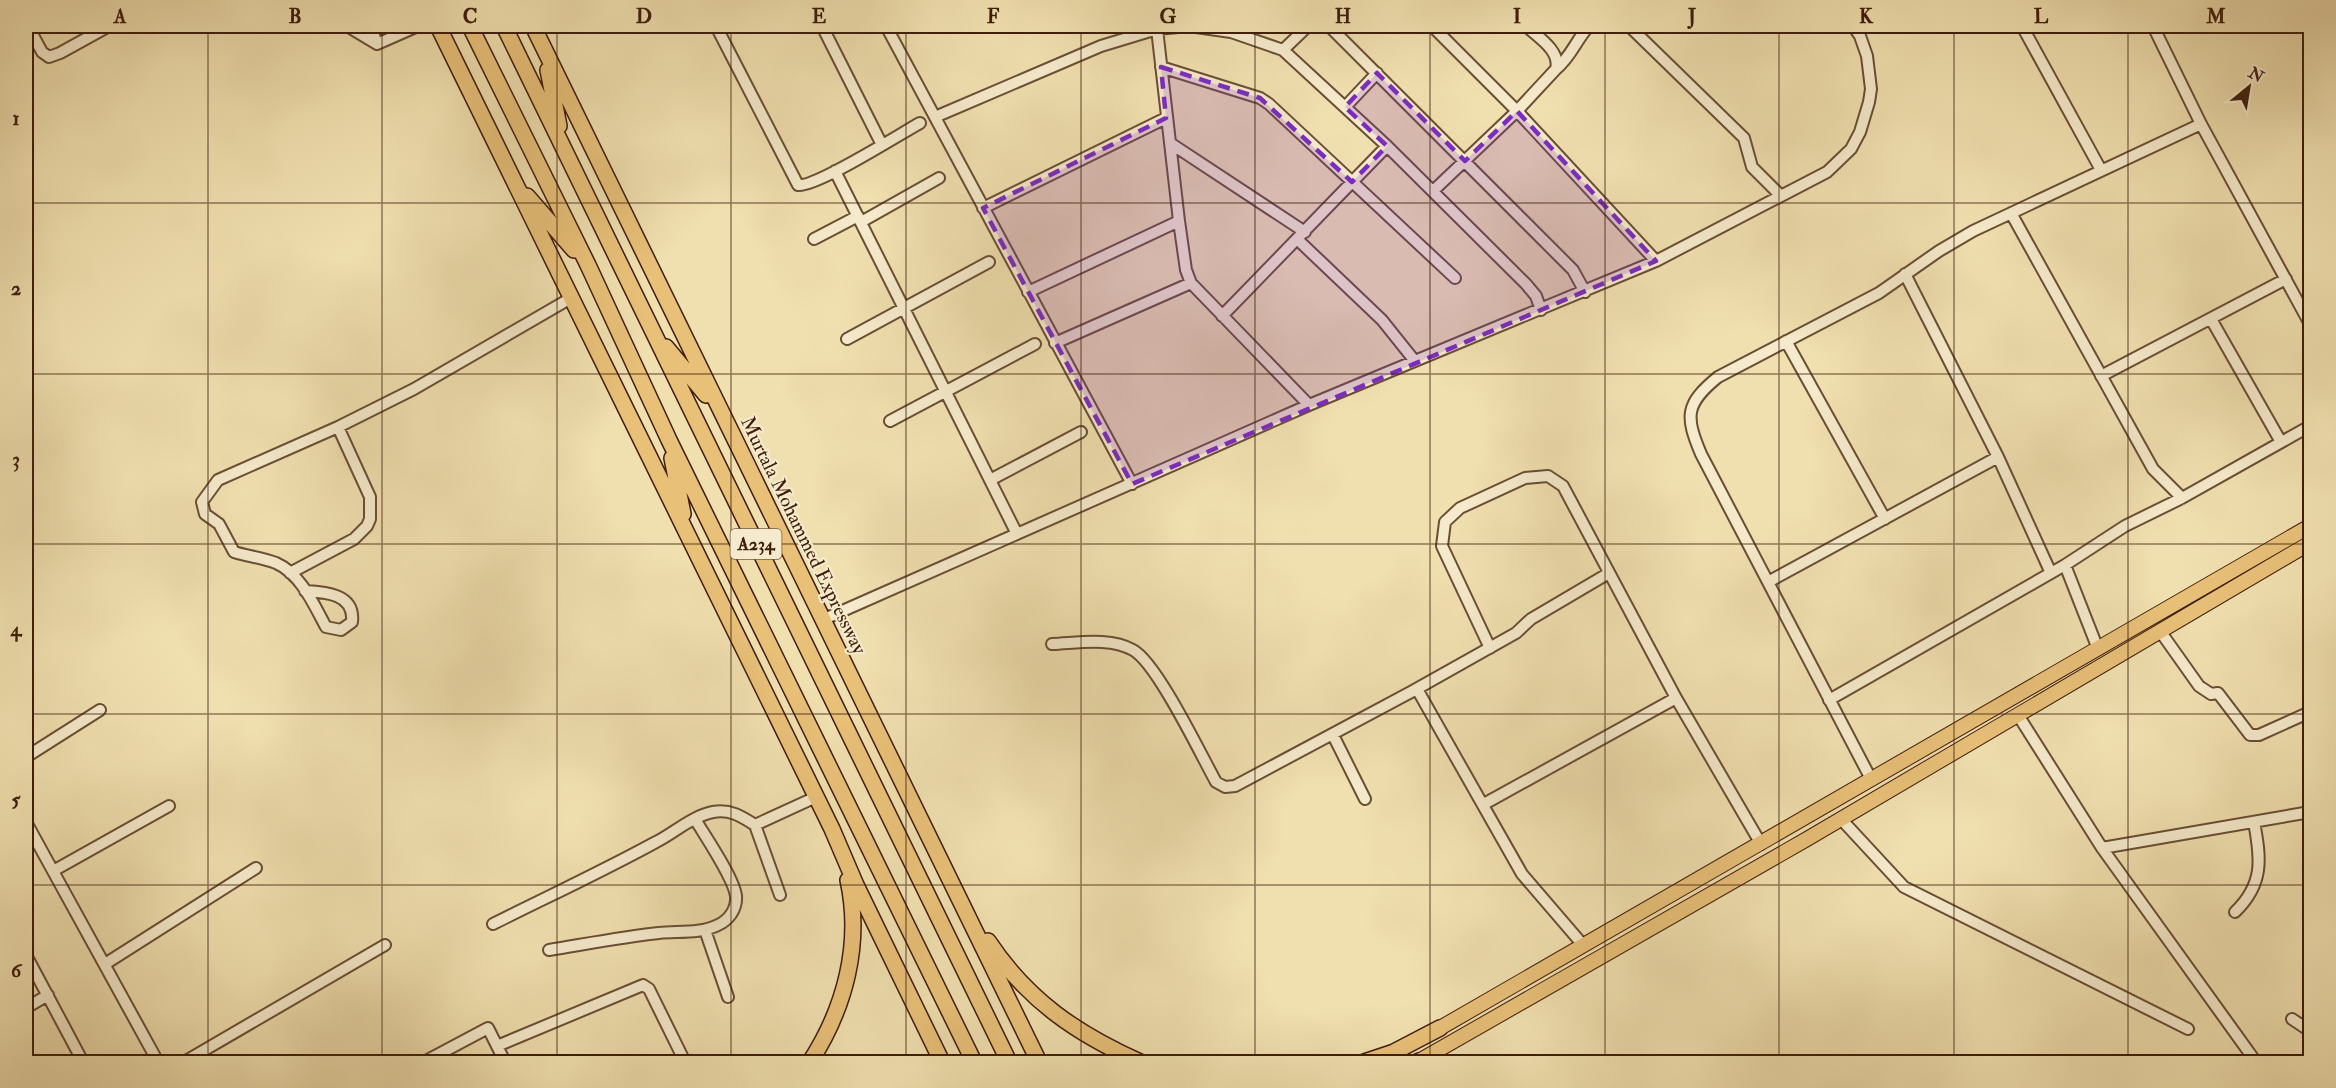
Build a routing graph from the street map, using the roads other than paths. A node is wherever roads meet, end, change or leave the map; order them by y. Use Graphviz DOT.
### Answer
graph roads {
  1 [pos="28,26"];
  2 [pos="109,26"];
  3 [pos="347,26"];
  4 [pos="371,26"];
  5 [pos="418,26"];
  6 [pos="438,26"];
  7 [pos="470,26"];
  8 [pos="504,26"];
  9 [pos="533,26"];
  10 [pos="716,26"];
  11 [pos="822,26"];
  12 [pos="886,26"];
  13 [pos="1308,26"];
  14 [pos="1329,26"];
  15 [pos="1432,26"];
  16 [pos="1526,26"];
  17 [pos="1589,26"];
  18 [pos="1629,26"];
  19 [pos="1853,26"];
  20 [pos="2022,26"];
  21 [pos="2152,26"];
  22 [pos="2306,26"];
  23 [pos="1157,29"];
  24 [pos="2310,34"];
  25 [pos="378,44"];
  26 [pos="544,49"];
  27 [pos="1283,50"];
  28 [pos="1161,67"];
  29 [pos="1556,69"];
  30 [pos="1377,73"];
  31 [pos="1345,107"];
  32 [pos="1517,111"];
  33 [pos="935,117"];
  34 [pos="1166,118"];
  35 [pos="920,123"];
  36 [pos="2201,123"];
  37 [pos="1170,143"];
  38 [pos="882,145"];
  39 [pos="1387,146"];
  40 [pos="563,147"];
  41 [pos="1465,161"];
  42 [pos="2101,170"];
  43 [pos="835,171"];
  44 [pos="939,178"];
  45 [pos="513,180"];
  46 [pos="1352,182"];
  47 [pos="1433,191"];
  48 [pos="1781,196"];
  49 [pos="983,208"];
  50 [pos="2011,213"];
  51 [pos="859,219"];
  52 [pos="1179,221"];
  53 [pos="1301,236"];
  54 [pos="814,239"];
  55 [pos="1656,261"];
  56 [pos="989,262"];
  57 [pos="588,265"];
  58 [pos="1905,274"];
  59 [pos="1455,278"];
  60 [pos="2286,279"];
  61 [pos="1191,283"];
  62 [pos="1028,292"];
  63 [pos="1585,292"];
  64 [pos="570,298"];
  65 [pos="904,308"];
  66 [pos="1541,310"];
  67 [pos="2307,311"];
  68 [pos="1222,316"];
  69 [pos="2211,319"];
  70 [pos="2310,324"];
  71 [pos="649,327"];
  72 [pos="847,339"];
  73 [pos="1786,341"];
  74 [pos="1055,343"];
  75 [pos="1035,344"];
  76 [pos="1414,360"];
  77 [pos="2101,376"];
  78 [pos="946,392"];
  79 [pos="1309,405"];
  80 [pos="721,414"];
  81 [pos="890,421"];
  82 [pos="2310,426"];
  83 [pos="338,427"];
  84 [pos="1080,432"];
  85 [pos="669,440"];
  86 [pos="2281,442"];
  87 [pos="1998,457"];
  88 [pos="990,480"];
  89 [pos="1132,484"];
  90 [pos="2182,498"];
  91 [pos="1885,519"];
  92 [pos="2310,526"];
  93 [pos="686,534"];
  94 [pos="1017,534"];
  95 [pos="2310,543"];
  96 [pos="2065,565"];
  97 [pos="2050,572"];
  98 [pos="290,573"];
  99 [pos="1609,573"];
  100 [pos="1768,582"];
  101 [pos="305,591"];
  102 [pos="822,620"];
  103 [pos="2160,632"];
  104 [pos="1052,644"];
  105 [pos="1490,648"];
  106 [pos="2097,649"];
  107 [pos="1417,689"];
  108 [pos="1676,698"];
  109 [pos="1829,700"];
  110 [pos="100,710"];
  111 [pos="2019,715"];
  112 [pos="2310,715"];
  113 [pos="1332,735"];
  114 [pos="26,757"];
  115 [pos="1871,780"];
  116 [pos="816,797"];
  117 [pos="1365,799"];
  118 [pos="1484,804"];
  119 [pos="169,806"];
  120 [pos="2310,812"];
  121 [pos="695,819"];
  122 [pos="1841,819"];
  123 [pos="26,822"];
  124 [pos="2254,822"];
  125 [pos="755,825"];
  126 [pos="832,829"];
  127 [pos="1761,844"];
  128 [pos="2102,848"];
  129 [pos="256,868"];
  130 [pos="53,871"];
  131 [pos="780,895"];
  132 [pos="962,903"];
  133 [pos="2235,912"];
  134 [pos="493,924"];
  135 [pos="705,930"];
  136 [pos="384,945"];
  137 [pos="1584,945"];
  138 [pos="549,950"];
  139 [pos="26,955"];
  140 [pos="105,964"];
  141 [pos="48,995"];
  142 [pos="728,997"];
  143 [pos="26,1008"];
  144 [pos="2292,1019"];
  145 [pos="1440,1028"];
  146 [pos="2188,1029"];
  147 [pos="2310,1031"];
  148 [pos="497,1046"];
  149 [pos="83,1062"];
  150 [pos="158,1062"];
  151 [pos="184,1062"];
  152 [pos="424,1062"];
  153 [pos="505,1062"];
  154 [pos="685,1062"];
  155 [pos="810,1062"];
  156 [pos="942,1062"];
  157 [pos="974,1062"];
  158 [pos="1009,1062"];
  159 [pos="1039,1062"];
  160 [pos="1140,1062"];
  161 [pos="1364,1062"];
  162 [pos="1382,1062"];
  163 [pos="1417,1062"];
  164 [pos="2256,1062"];
  1 -- 2 [label="street"];
  3 -- 25 [label="street"];
  4 -- 25 [label="street"];
  5 -- 25 [label="street"];
  6 -- 45 [label="highway"];
  7 -- 57 [label="highway, A234"];
  8 -- 40 [label="highway, A234"];
  9 -- 26 [label="highway, Murtala Mohammed Expressway"];
  10 -- 43 [label="street"];
  11 -- 38 [label="street"];
  12 -- 33 [label="street"];
  13 -- 27 [label="street"];
  14 -- 30 [label="street"];
  15 -- 32 [label="street"];
  16 -- 29 [label="street"];
  17 -- 29 [label="street"];
  18 -- 48 [label="street"];
  19 -- 48 [label="street"];
  20 -- 42 [label="street"];
  21 -- 36 [label="street"];
  22 -- 24 [label="street"];
  23 -- 27 [label="street"];
  23 -- 28 [label="street"];
  23 -- 33 [label="street"];
  26 -- 40 [label="highway"];
  26 -- 80 [label="highway, Murtala Mohammed Expressway"];
  27 -- 31 [label="street"];
  28 -- 34 [label="street"];
  28 -- 46 [label="street"];
  29 -- 32 [label="street"];
  30 -- 31 [label="street"];
  30 -- 41 [label="street"];
  31 -- 39 [label="street"];
  32 -- 41 [label="street"];
  32 -- 55 [label="street"];
  33 -- 49 [label="street"];
  34 -- 37 [label="street"];
  34 -- 49 [label="street"];
  35 -- 38 [label="street"];
  36 -- 42 [label="street"];
  36 -- 60 [label="street"];
  37 -- 52 [label="street"];
  37 -- 53 [label="street"];
  38 -- 43 [label="street"];
  39 -- 46 [label="street"];
  39 -- 47 [label="street"];
  40 -- 71 [label="highway, A234"];
  41 -- 47 [label="street"];
  41 -- 63 [label="street"];
  42 -- 50 [label="street"];
  43 -- 51 [label="street"];
  44 -- 51 [label="street"];
  45 -- 57 [label="highway"];
  45 -- 64 [label="highway"];
  46 -- 53 [label="street"];
  46 -- 59 [label="street"];
  47 -- 66 [label="street"];
  48 -- 55 [label="street"];
  49 -- 62 [label="street"];
  50 -- 58 [label="street"];
  50 -- 77 [label="street"];
  51 -- 54 [label="street"];
  51 -- 65 [label="street"];
  52 -- 61 [label="street"];
  52 -- 62 [label="street"];
  53 -- 68 [label="street"];
  53 -- 76 [label="street"];
  55 -- 63 [label="street"];
  56 -- 65 [label="street"];
  57 -- 85 [label="highway, A234"];
  58 -- 73 [label="street"];
  58 -- 87 [label="street"];
  60 -- 67 [label="street"];
  60 -- 69 [label="street"];
  61 -- 68 [label="street"];
  61 -- 74 [label="street"];
  62 -- 74 [label="street"];
  63 -- 66 [label="street"];
  64 -- 83 [label="street"];
  64 -- 93 [label="highway"];
  65 -- 72 [label="street"];
  65 -- 78 [label="street"];
  66 -- 76 [label="street"];
  67 -- 70 [label="street"];
  68 -- 79 [label="street"];
  69 -- 77 [label="street"];
  69 -- 86 [label="street"];
  71 -- 80 [label="highway"];
  71 -- 158 [label="highway, A234"];
  73 -- 91 [label="street"];
  73 -- 100 [label="street"];
  74 -- 89 [label="street"];
  75 -- 78 [label="street"];
  76 -- 79 [label="street"];
  77 -- 90 [label="street"];
  78 -- 81 [label="street"];
  78 -- 88 [label="street"];
  79 -- 89 [label="street"];
  80 -- 102 [label="highway, Murtala Mohammed Expressway"];
  82 -- 86 [label="street"];
  83 -- 98 [label="street"];
  83 -- 98 [label="street"];
  84 -- 88 [label="street"];
  85 -- 93 [label="highway"];
  85 -- 157 [label="highway, A234"];
  86 -- 90 [label="street"];
  87 -- 91 [label="street"];
  87 -- 97 [label="street"];
  88 -- 94 [label="street"];
  89 -- 94 [label="street"];
  90 -- 96 [label="street"];
  91 -- 100 [label="street"];
  92 -- 106 [label="main road"];
  93 -- 116 [label="highway"];
  94 -- 102 [label="street"];
  95 -- 103 [label="main road"];
  96 -- 97 [label="street"];
  96 -- 106 [label="street"];
  97 -- 109 [label="street"];
  98 -- 101 [label="street"];
  99 -- 105 [label="street"];
  99 -- 105 [label="street"];
  99 -- 108 [label="street"];
  100 -- 109 [label="street"];
  101 -- 101 [label="street"];
  102 -- 132 [label="highway, Murtala Mohammed Expressway"];
  103 -- 111 [label="main road"];
  103 -- 112 [label="street"];
  104 -- 113 [label="street"];
  105 -- 107 [label="street"];
  106 -- 115 [label="main road"];
  107 -- 113 [label="street"];
  107 -- 118 [label="street"];
  108 -- 118 [label="street"];
  108 -- 127 [label="street"];
  109 -- 115 [label="street"];
  110 -- 114 [label="street"];
  111 -- 122 [label="main road"];
  111 -- 128 [label="street"];
  113 -- 117 [label="street"];
  115 -- 127 [label="main road"];
  116 -- 125 [label="street"];
  116 -- 126 [label="highway"];
  118 -- 137 [label="street"];
  119 -- 130 [label="street"];
  120 -- 124 [label="street"];
  121 -- 125 [label="street"];
  121 -- 134 [label="street"];
  121 -- 135 [label="street"];
  122 -- 146 [label="street"];
  122 -- 163 [label="main road"];
  123 -- 130 [label="street"];
  124 -- 128 [label="street"];
  124 -- 133 [label="street"];
  125 -- 131 [label="street"];
  126 -- 155 [label="highway"];
  126 -- 156 [label="highway"];
  127 -- 137 [label="main road"];
  128 -- 164 [label="street"];
  129 -- 140 [label="street"];
  130 -- 140 [label="street"];
  132 -- 159 [label="highway, Murtala Mohammed Expressway"];
  132 -- 160 [label="highway"];
  135 -- 138 [label="street"];
  135 -- 142 [label="street"];
  136 -- 151 [label="street"];
  137 -- 145 [label="main road"];
  139 -- 141 [label="street"];
  140 -- 150 [label="street"];
  141 -- 143 [label="street"];
  141 -- 149 [label="street"];
  144 -- 147 [label="street"];
  145 -- 161 [label="highway"];
  145 -- 162 [label="highway"];
  148 -- 152 [label="street"];
  148 -- 153 [label="street"];
  148 -- 154 [label="street"];
}
